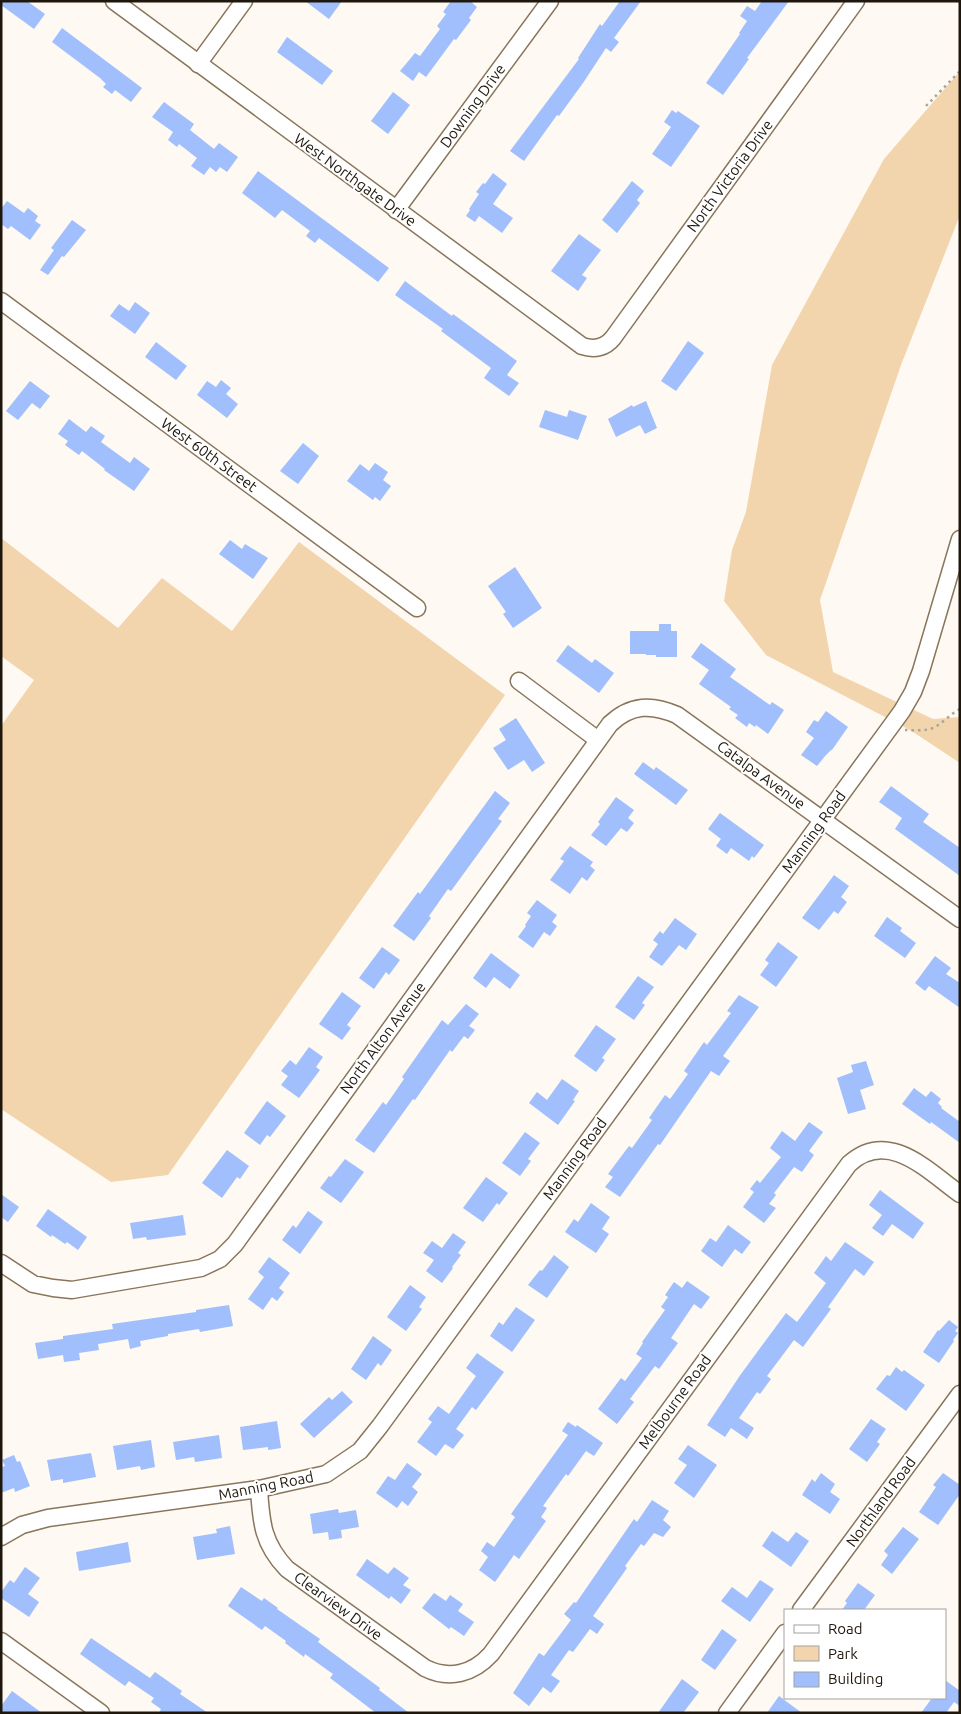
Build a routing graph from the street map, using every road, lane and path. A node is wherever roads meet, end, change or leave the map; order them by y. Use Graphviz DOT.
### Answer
graph roads {
  1 [pos="114,1"];
  2 [pos="244,1"];
  3 [pos="550,1"];
  4 [pos="856,1"];
  5 [pos="198,64"];
  6 [pos="960,71"];
  7 [pos="926,106"];
  8 [pos="396,210"];
  9 [pos="1,301"];
  10 [pos="600,347"];
  11 [pos="960,539"];
  12 [pos="953,590"];
  13 [pos="417,608"];
  14 [pos="519,681"];
  15 [pos="657,708"];
  16 [pos="960,709"];
  17 [pos="893,724"];
  18 [pos="598,740"];
  19 [pos="822,820"];
  20 [pos="960,919"];
  21 [pos="960,1194"];
  22 [pos="1,1263"];
  23 [pos="960,1394"];
  24 [pos="259,1489"];
  25 [pos="1,1536"];
  26 [pos="802,1609"];
  27 [pos="784,1634"];
  28 [pos="1,1641"];
  29 [pos="468,1672"];
  30 [pos="101,1713"];
  31 [pos="726,1713"];
  1 -- 5 [label="street, West Northgate Drive"];
  2 -- 5 [label="street"];
  3 -- 8 [label="street, Downing Drive"];
  4 -- 10 [label="street, North Victoria Drive"];
  5 -- 8 [label="street, West Northgate Drive"];
  6 -- 7 [label="path"];
  8 -- 10 [label="street, West Northgate Drive"];
  9 -- 13 [label="street, West 60th Street"];
  11 -- 12 [label="street, Manning Road"];
  12 -- 17 [label="street, Manning Road"];
  14 -- 18 [label="street"];
  15 -- 18 [label="street, North Alton Avenue"];
  15 -- 19 [label="street, Catalpa Avenue"];
  16 -- 17 [label="path"];
  17 -- 19 [label="street, Manning Road"];
  18 -- 22 [label="street, North Alton Avenue"];
  19 -- 20 [label="street, Catalpa Avenue"];
  19 -- 24 [label="street, Manning Road"];
  21 -- 29 [label="street, Melbourne Road"];
  23 -- 26 [label="street, Northland Road"];
  24 -- 25 [label="street, Manning Road"];
  24 -- 29 [label="street, Clearview Drive"];
  27 -- 31 [label="street"];
  28 -- 30 [label="street"];
}
